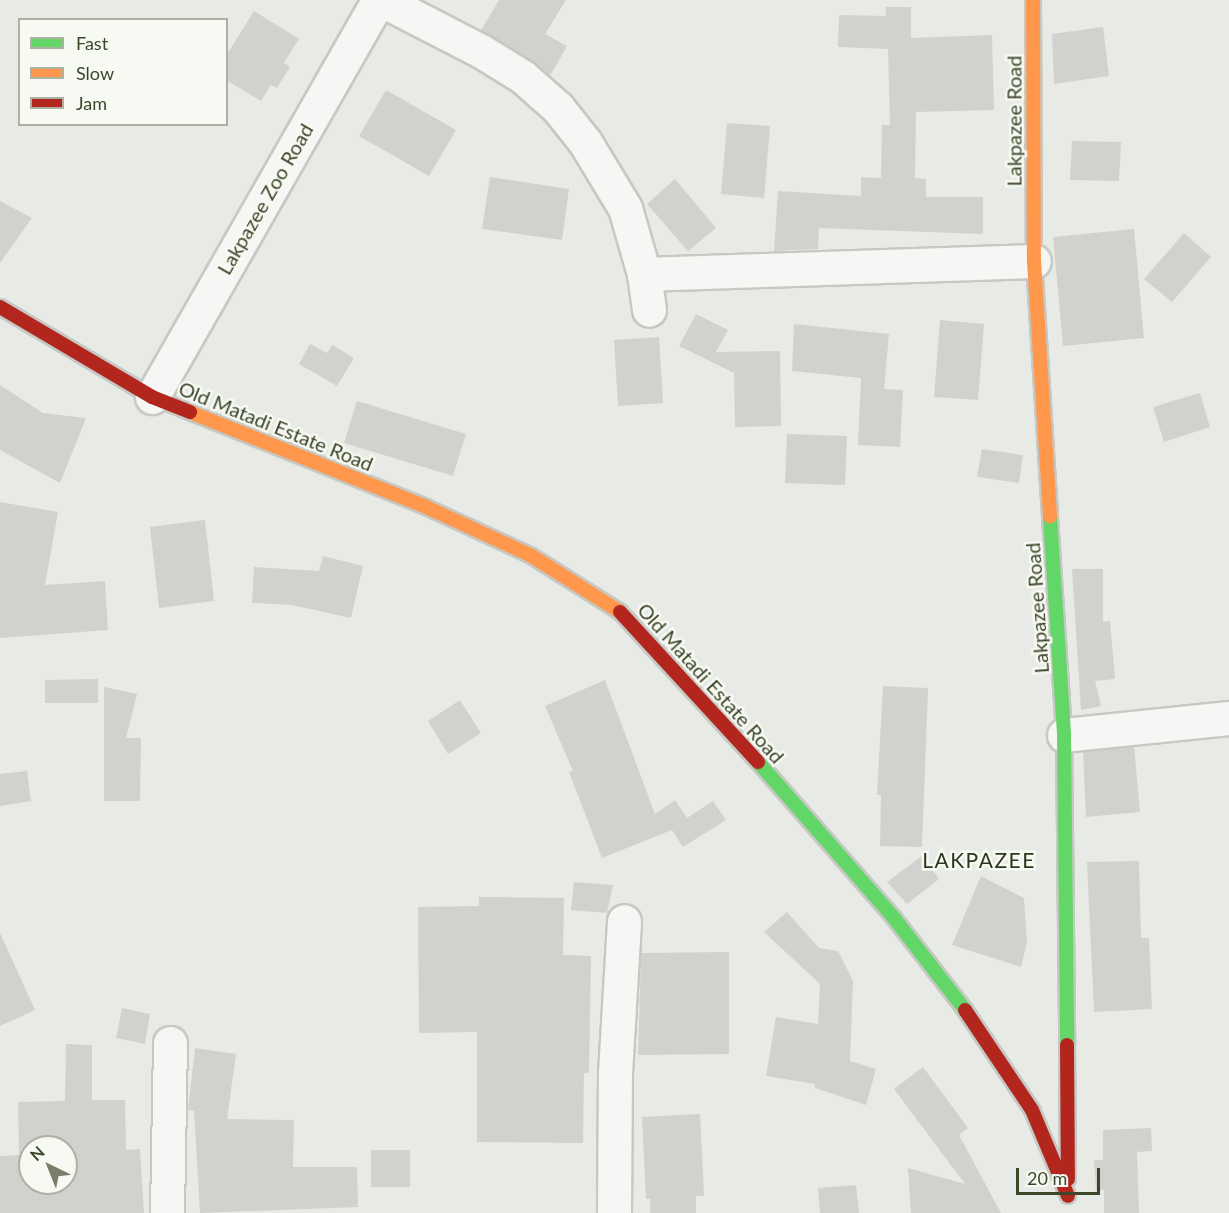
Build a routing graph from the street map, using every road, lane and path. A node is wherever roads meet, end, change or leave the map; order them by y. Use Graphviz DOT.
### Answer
graph roads {
  1 [pos="380,0"];
  2 [pos="1033,0"];
  3 [pos="1034,261"];
  4 [pos="644,274"];
  5 [pos="0,307"];
  6 [pos="649,310"];
  7 [pos="152,398"];
  8 [pos="1229,718"];
  9 [pos="1064,735"];
  10 [pos="624,921"];
  11 [pos="170,1043"];
  12 [pos="1068,1196"];
  13 [pos="167,1213"];
  14 [pos="614,1213"];
  15 [pos="1068,1213"];
  1 -- 4 [label="street"];
  1 -- 7 [label="street, Lakpazee Zoo Road"];
  2 -- 3 [label="street, Lakpazee Road"];
  3 -- 4 [label="street"];
  3 -- 9 [label="street, Lakpazee Road"];
  4 -- 6 [label="street"];
  5 -- 7 [label="street, Old Matadi Estate Road"];
  7 -- 12 [label="street, Old Matadi Estate Road"];
  8 -- 9 [label="street"];
  9 -- 12 [label="street, Lakpazee Road"];
  10 -- 14 [label="street"];
  11 -- 13 [label="street"];
  12 -- 15 [label="street, Lakpazee Road"];
}
